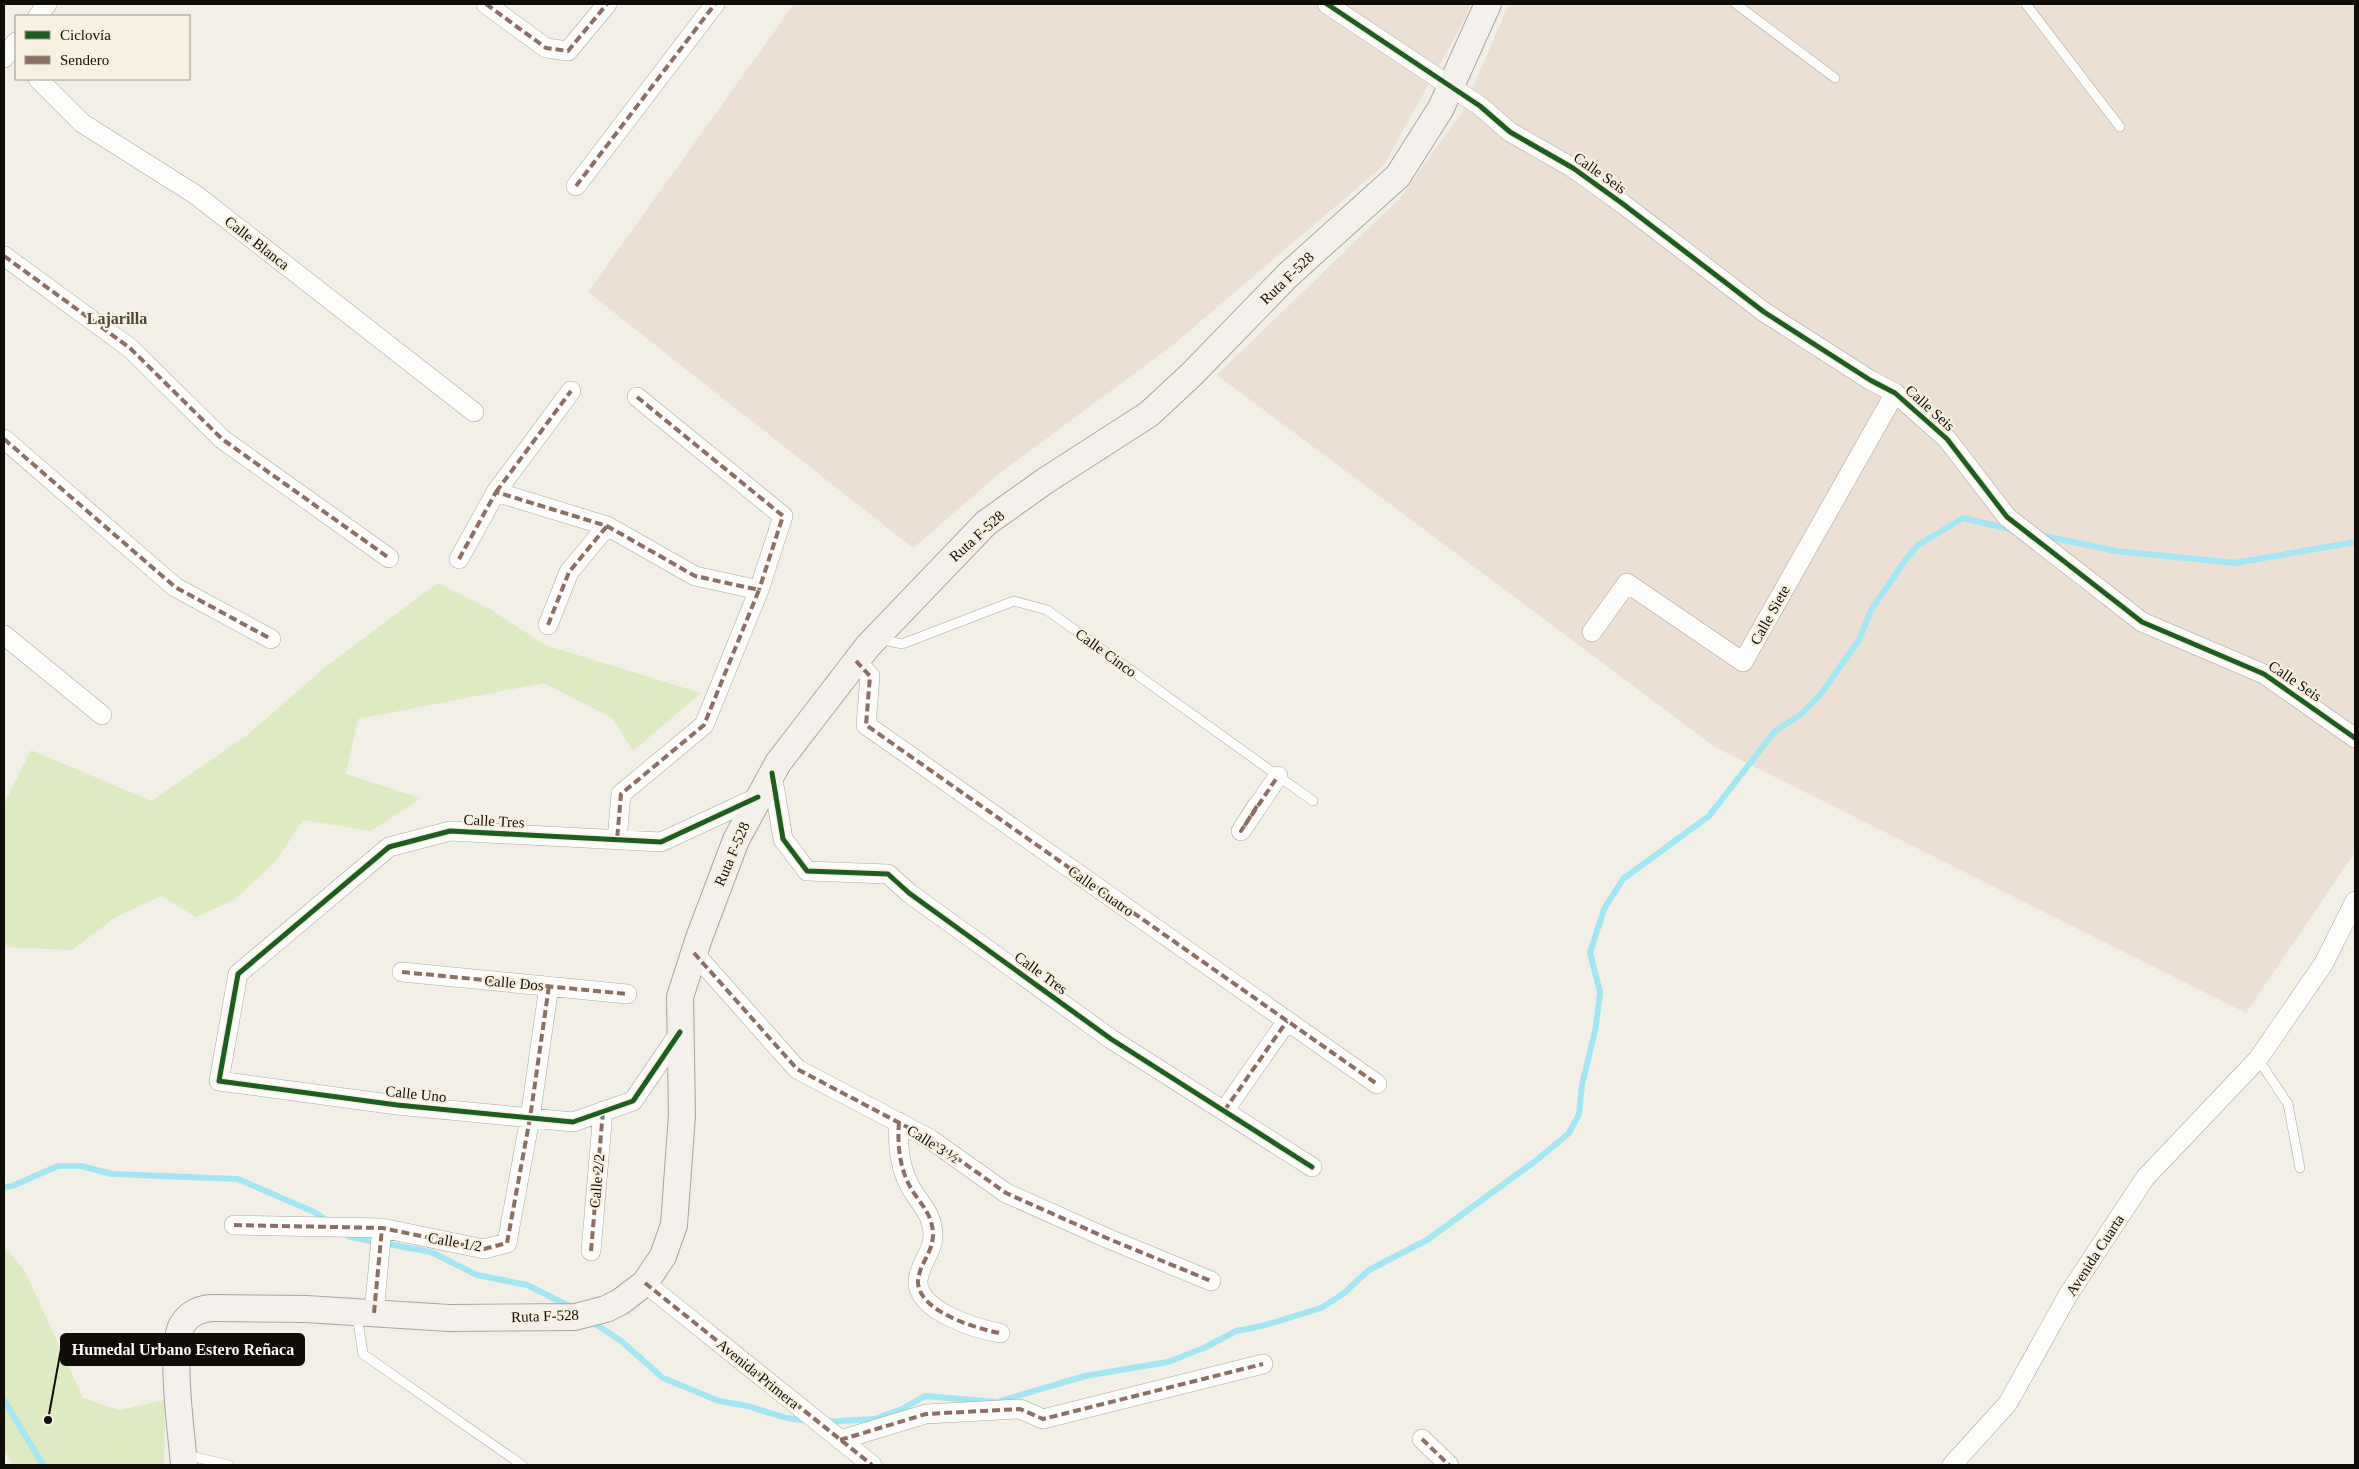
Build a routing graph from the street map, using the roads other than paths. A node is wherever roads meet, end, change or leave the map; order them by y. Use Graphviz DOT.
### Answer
graph roads {
  1 [pos="47,4"];
  2 [pos="486,4"];
  3 [pos="607,4"];
  4 [pos="715,4"];
  5 [pos="1327,4"];
  6 [pos="1488,4"];
  7 [pos="1736,4"];
  8 [pos="2026,4"];
  9 [pos="39,15"];
  10 [pos="1835,78"];
  11 [pos="39,80"];
  12 [pos="1451,87"];
  13 [pos="2120,127"];
  14 [pos="576,186"];
  15 [pos="4,256"];
  16 [pos="571,392"];
  17 [pos="1895,393"];
  18 [pos="638,398"];
  19 [pos="474,412"];
  20 [pos="4,440"];
  21 [pos="496,492"];
  22 [pos="607,526"];
  23 [pos="390,558"];
  24 [pos="458,559"];
  25 [pos="759,590"];
  26 [pos="548,626"];
  27 [pos="1592,632"];
  28 [pos="4,635"];
  29 [pos="271,638"];
  30 [pos="875,638"];
  31 [pos="863,668"];
  32 [pos="102,715"];
  33 [pos="2355,738"];
  34 [pos="1278,776"];
  35 [pos="1313,801"];
  36 [pos="768,803"];
  37 [pos="1258,806"];
  38 [pos="617,840"];
  39 [pos="2355,901"];
  40 [pos="694,953"];
  41 [pos="402,972"];
  42 [pos="238,974"];
  43 [pos="549,986"];
  44 [pos="627,994"];
  45 [pos="1287,1021"];
  46 [pos="680,1032"];
  47 [pos="2258,1059"];
  48 [pos="1378,1084"];
  49 [pos="603,1111"];
  50 [pos="1224,1111"];
  51 [pos="530,1118"];
  52 [pos="899,1122"];
  53 [pos="1312,1167"];
  54 [pos="2300,1168"];
  55 [pos="234,1225"];
  56 [pos="382,1228"];
  57 [pos="591,1251"];
  58 [pos="1211,1280"];
  59 [pos="645,1282"];
  60 [pos="366,1312"];
  61 [pos="1000,1333"];
  62 [pos="1263,1364"];
  63 [pos="1422,1439"];
  64 [pos="840,1440"];
  65 [pos="184,1460"];
  66 [pos="229,1465"];
  67 [pos="522,1465"];
  68 [pos="872,1465"];
  69 [pos="1449,1465"];
  70 [pos="1952,1465"];
  1 -- 9 [label="street"];
  2 -- 3 [label="street"];
  4 -- 14 [label="street"];
  5 -- 12 [label="street, Calle Seis"];
  6 -- 12 [label="main road, Ruta F-528"];
  7 -- 10 [label="lane"];
  8 -- 13 [label="lane"];
  11 -- 19 [label="street, Calle Blanca"];
  12 -- 17 [label="street, Calle Seis"];
  12 -- 30 [label="main road, Ruta F-528"];
  15 -- 23 [label="street"];
  16 -- 21 [label="street"];
  17 -- 27 [label="street, Calle Siete"];
  17 -- 33 [label="street, Calle Seis"];
  18 -- 25 [label="street"];
  20 -- 29 [label="street"];
  21 -- 22 [label="street"];
  21 -- 24 [label="street"];
  22 -- 25 [label="street"];
  22 -- 26 [label="street"];
  25 -- 38 [label="street"];
  28 -- 32 [label="street"];
  30 -- 31 [label="main road, Ruta F-528"];
  30 -- 34 [label="lane, Calle Cinco"];
  31 -- 36 [label="main road, Ruta F-528"];
  31 -- 45 [label="street, Calle Cuatro"];
  34 -- 35 [label="lane, Calle Cinco"];
  34 -- 37 [label="street"];
  36 -- 38 [label="street, Calle Tres"];
  36 -- 40 [label="main road, Ruta F-528"];
  36 -- 50 [label="street, Calle Tres"];
  38 -- 42 [label="street, Calle Tres"];
  39 -- 47 [label="street, Avenida Cuarta"];
  40 -- 46 [label="main road, Ruta F-528"];
  40 -- 52 [label="street, Calle 3 ½"];
  41 -- 43 [label="street, Calle Dos"];
  42 -- 51 [label="street, Calle Uno"];
  43 -- 44 [label="street, Calle Dos"];
  43 -- 51 [label="street, Calle 1/2"];
  45 -- 48 [label="street, Calle Cuatro"];
  45 -- 50 [label="street"];
  46 -- 49 [label="street, Calle Uno"];
  46 -- 59 [label="main road, Ruta F-528"];
  47 -- 54 [label="lane"];
  47 -- 70 [label="street, Avenida Cuarta"];
  49 -- 51 [label="street, Calle Uno"];
  49 -- 57 [label="street, Calle 2/2"];
  50 -- 53 [label="street, Calle Tres"];
  51 -- 56 [label="street, Calle 1/2"];
  52 -- 58 [label="street, Calle 3 ½"];
  52 -- 61 [label="street"];
  55 -- 56 [label="street, Calle 1/2"];
  56 -- 60 [label="street"];
  59 -- 60 [label="main road, Ruta F-528"];
  59 -- 64 [label="street, Avenida Primera"];
  60 -- 65 [label="main road, Ruta F-528"];
  60 -- 67 [label="lane"];
  62 -- 64 [label="street"];
  63 -- 69 [label="street"];
  64 -- 68 [label="street, Avenida Primera"];
  65 -- 66 [label="lane"];
}
